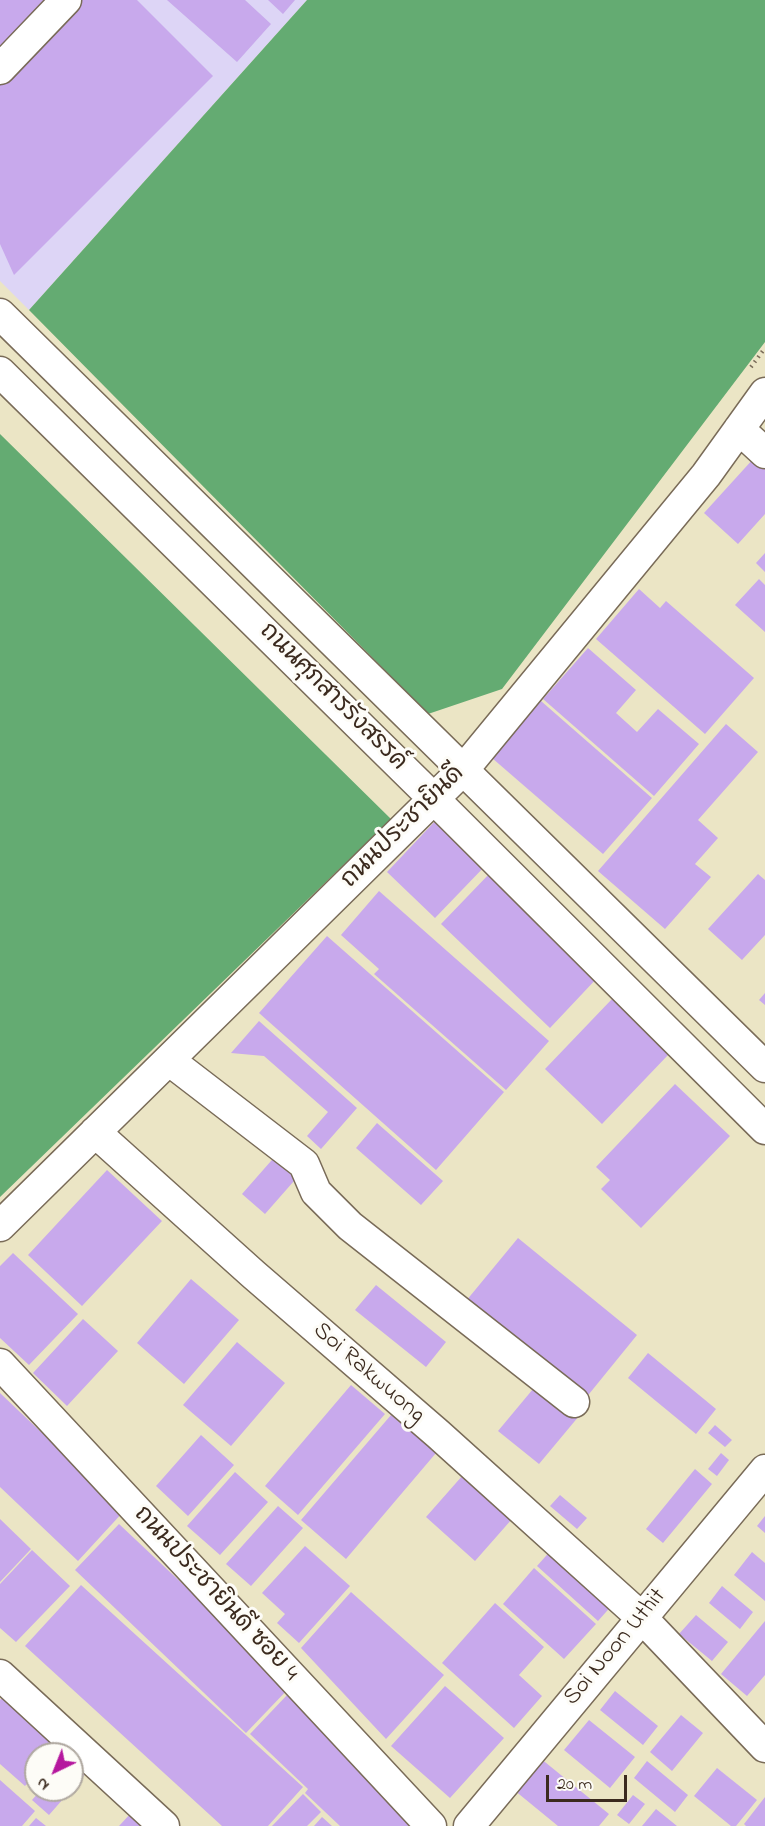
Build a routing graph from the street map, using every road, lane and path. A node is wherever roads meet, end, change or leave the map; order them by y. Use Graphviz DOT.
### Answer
graph roads {
  1 [pos="66,0"];
  2 [pos="0,69"];
  3 [pos="0,314"];
  4 [pos="765,348"];
  5 [pos="0,372"];
  6 [pos="755,384"];
  7 [pos="739,429"];
  8 [pos="765,453"];
  9 [pos="464,769"];
  10 [pos="434,799"];
  11 [pos="170,1061"];
  12 [pos="765,1067"];
  13 [pos="765,1129"];
  14 [pos="95,1132"];
  15 [pos="0,1226"];
  16 [pos="0,1364"];
  17 [pos="574,1402"];
  18 [pos="765,1470"];
  19 [pos="641,1617"];
  20 [pos="0,1675"];
  21 [pos="765,1747"];
  22 [pos="164,1826"];
  23 [pos="431,1826"];
  24 [pos="469,1826"];
  1 -- 2 [label="street"];
  3 -- 9 [label="street, ถนนศุภสารรังสรรค์"];
  4 -- 6 [label="path"];
  5 -- 10 [label="street, ถนนศุภสารรังสรรค์"];
  6 -- 7 [label="street, ถนนประชายินดี"];
  7 -- 8 [label="street"];
  7 -- 9 [label="street, ถนนประชายินดี"];
  9 -- 10 [label="street, ถนนประชายินดี"];
  9 -- 12 [label="street, ถนนศุภสารรังสรรค์"];
  10 -- 11 [label="street, ถนนประชายินดี"];
  10 -- 13 [label="street, ถนนศุภสารรังสรรค์"];
  11 -- 14 [label="street, ถนนประชายินดี"];
  11 -- 17 [label="street"];
  14 -- 15 [label="street, ถนนประชายินดี"];
  14 -- 19 [label="street, Soi Rakwuong"];
  16 -- 23 [label="street, ถนนประชายินดี ซอย 4"];
  18 -- 19 [label="street, Soi Noon Uthit"];
  19 -- 21 [label="street, Soi Rakwuong"];
  19 -- 24 [label="street, Soi Noon Uthit"];
  20 -- 22 [label="street"];
}
